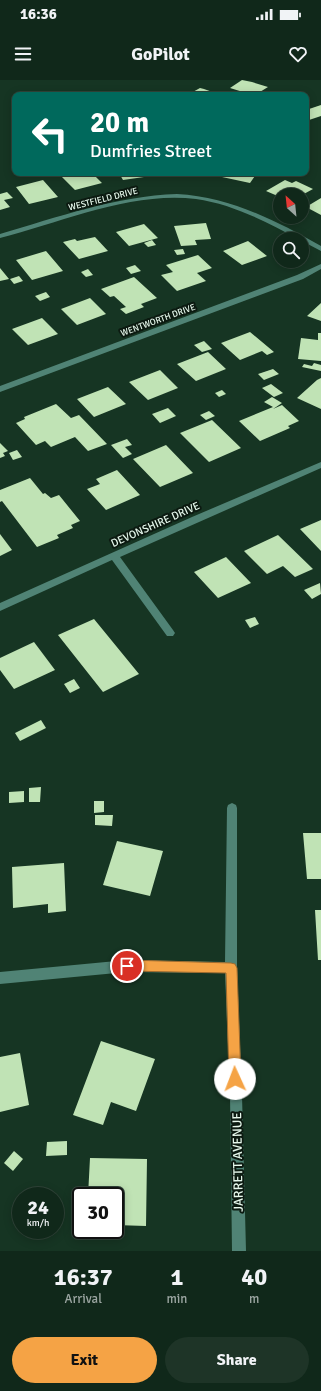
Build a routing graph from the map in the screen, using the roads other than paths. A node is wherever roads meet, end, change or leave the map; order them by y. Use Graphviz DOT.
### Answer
graph roads {
  1 [pos="0,236"];
  2 [pos="321,249"];
  3 [pos="321,266"];
  4 [pos="0,389"];
  5 [pos="321,465"];
  6 [pos="114,556"];
  7 [pos="0,607"];
  8 [pos="170,633"];
  9 [pos="232,808"];
  10 [pos="231,968"];
  11 [pos="0,978"];
  12 [pos="239,1251"];
  1 -- 2 [label="street, WESTFIELD DRIVE"];
  3 -- 4 [label="street, WENTWORTH DRIVE"];
  5 -- 6 [label="street, DEVONSHIRE DRIVE"];
  6 -- 7 [label="street, DEVONSHIRE DRIVE"];
  6 -- 8 [label="street"];
  9 -- 10 [label="street, JARRETT AVENUE"];
  10 -- 11 [label="street"];
  10 -- 12 [label="street, JARRETT AVENUE"];
}
